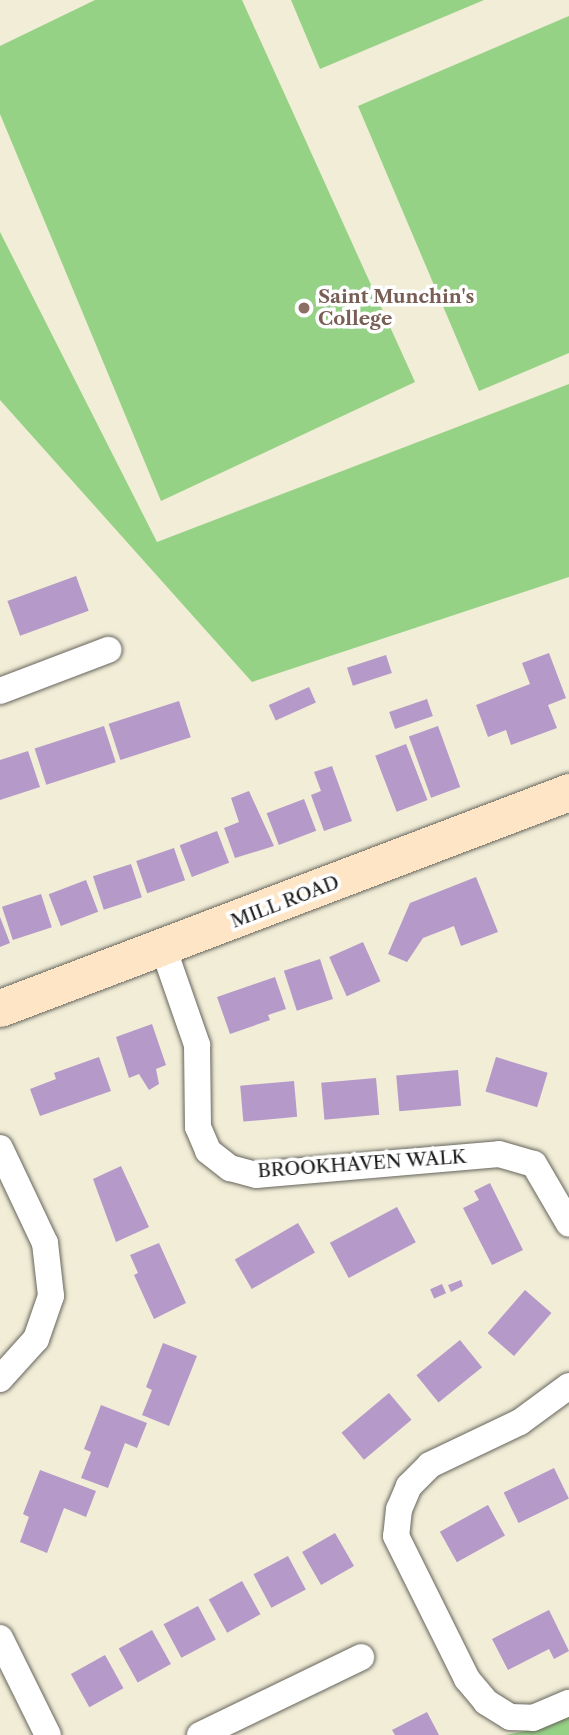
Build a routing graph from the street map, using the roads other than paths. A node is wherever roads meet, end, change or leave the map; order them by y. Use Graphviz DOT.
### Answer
graph roads {
  1 [pos="108,650"];
  2 [pos="0,691"];
  3 [pos="569,792"];
  4 [pos="164,950"];
  5 [pos="0,1008"];
  6 [pos="0,1148"];
  7 [pos="569,1224"];
  8 [pos="0,1379"];
  9 [pos="569,1386"];
  10 [pos="0,1639"];
  11 [pos="361,1657"];
  12 [pos="569,1703"];
  13 [pos="48,1735"];
  14 [pos="200,1735"];
  1 -- 2 [label="street"];
  3 -- 4 [label="street, MILL ROAD"];
  4 -- 5 [label="street, MILL ROAD"];
  4 -- 7 [label="street, BROOKHAVEN WALK"];
  6 -- 8 [label="street"];
  9 -- 12 [label="street"];
  10 -- 13 [label="street"];
  11 -- 14 [label="street"];
}
